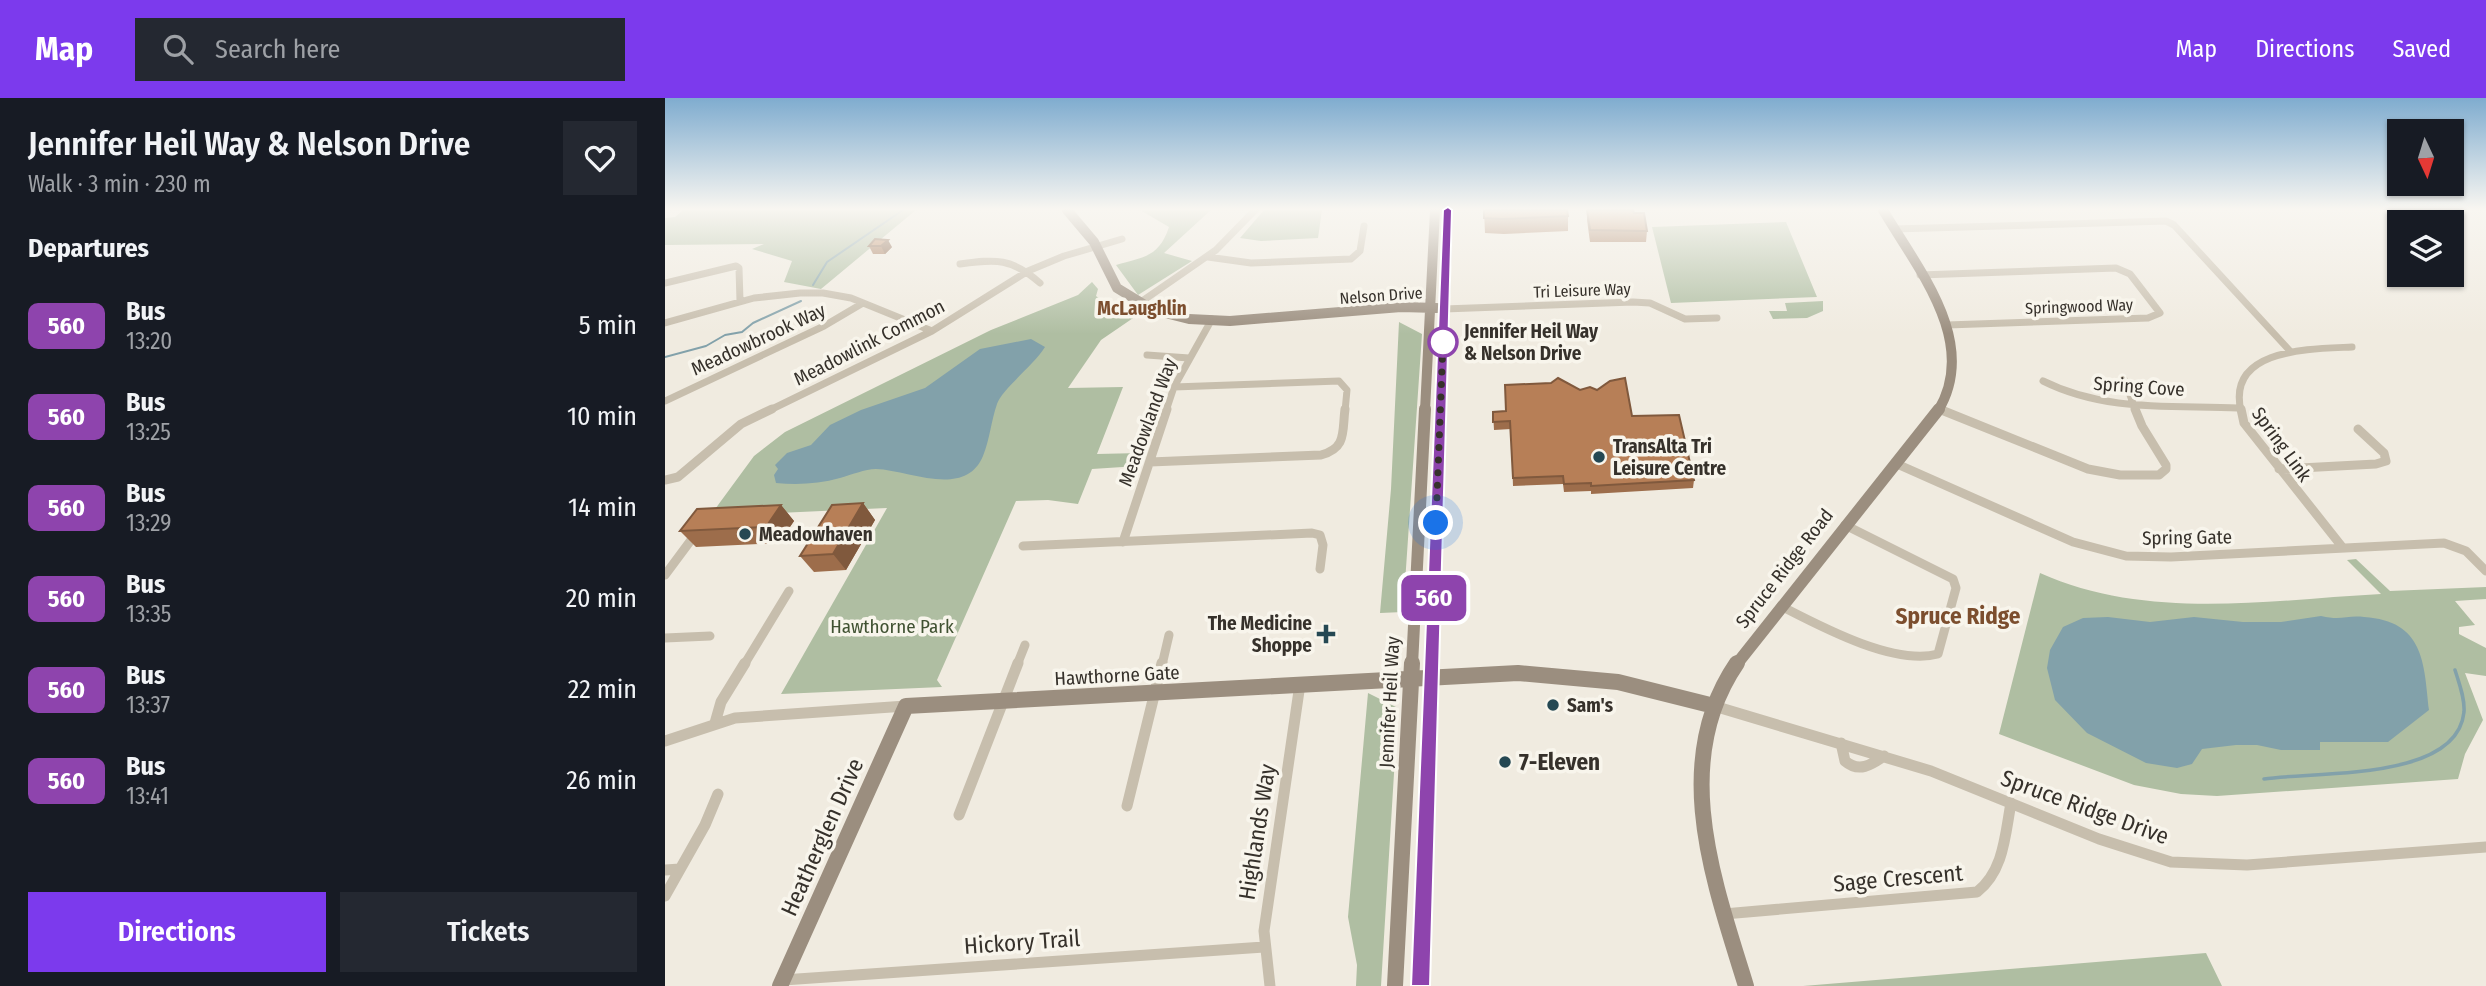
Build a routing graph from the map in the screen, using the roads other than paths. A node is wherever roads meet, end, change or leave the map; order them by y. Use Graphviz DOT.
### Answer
graph roads {
  1 [pos="1082,251"];
  2 [pos="1099,251"];
  3 [pos="1215,251"];
  4 [pos="1360,251"];
  5 [pos="1433,251"];
  6 [pos="1446,251"];
  7 [pos="1907,251"];
  8 [pos="2198,251"];
  9 [pos="1208,257"];
  10 [pos="960,264"];
  11 [pos="1028,271"];
  12 [pos="1920,275"];
  13 [pos="665,283"];
  14 [pos="1040,283"];
  15 [pos="740,301"];
  16 [pos="863,303"];
  17 [pos="1138,304"];
  18 [pos="1444,309"];
  19 [pos="1430,311"];
  20 [pos="1313,316"];
  21 [pos="1717,318"];
  22 [pos="1212,319"];
  23 [pos="665,323"];
  24 [pos="1947,325"];
  25 [pos="932,331"];
  26 [pos="2352,347"];
  27 [pos="2290,351"];
  28 [pos="1147,355"];
  29 [pos="1189,358"];
  30 [pos="2124,379"];
  31 [pos="2043,380"];
  32 [pos="1174,387"];
  33 [pos="665,401"];
  34 [pos="2133,405"];
  35 [pos="2238,408"];
  36 [pos="1939,409"];
  37 [pos="2358,429"];
  38 [pos="1150,462"];
  39 [pos="1897,464"];
  40 [pos="2279,469"];
  41 [pos="665,480"];
  42 [pos="1845,525"];
  43 [pos="698,530"];
  44 [pos="1123,541"];
  45 [pos="1023,546"];
  46 [pos="2343,548"];
  47 [pos="1320,569"];
  48 [pos="2486,571"];
  49 [pos="665,575"];
  50 [pos="789,591"];
  51 [pos="1781,606"];
  52 [pos="1169,635"];
  53 [pos="710,636"];
  54 [pos="665,638"];
  55 [pos="1025,645"];
  56 [pos="1431,677"];
  57 [pos="1411,678"];
  58 [pos="1300,684"];
  59 [pos="1156,692"];
  60 [pos="1004,701"];
  61 [pos="906,706"];
  62 [pos="1714,706"];
  63 [pos="715,723"];
  64 [pos="665,741"];
  65 [pos="1841,744"];
  66 [pos="1884,756"];
  67 [pos="718,793"];
  68 [pos="2011,803"];
  69 [pos="1127,806"];
  70 [pos="959,816"];
  71 [pos="2486,847"];
  72 [pos="680,869"];
  73 [pos="665,870"];
  74 [pos="665,896"];
  75 [pos="1724,914"];
  76 [pos="1264,947"];
  77 [pos="781,983"];
  78 [pos="1270,986"];
  79 [pos="1395,986"];
  80 [pos="1420,986"];
  81 [pos="1745,986"];
  1 -- 11 [label="street, Meadowlink Common"];
  2 -- 17 [label="street, Nelson Drive"];
  3 -- 9 [label="street"];
  4 -- 9 [label="street"];
  5 -- 19 [label="street, Jennifer Heil Way"];
  6 -- 18 [label="street, Jennifer Heil Way"];
  7 -- 12 [label="street, Spruce Ridge Road"];
  8 -- 27 [label="street"];
  9 -- 17 [label="street"];
  10 -- 11 [label="street"];
  11 -- 14 [label="street"];
  11 -- 25 [label="street, Meadowlink Common"];
  12 -- 24 [label="street, Spruce Ridge Road"];
  12 -- 24 [label="street, Springwood Way"];
  13 -- 15 [label="street"];
  15 -- 16 [label="street"];
  15 -- 23 [label="street"];
  16 -- 25 [label="street"];
  16 -- 33 [label="street, Meadowbrook Way"];
  17 -- 22 [label="street, Nelson Drive"];
  18 -- 19 [label="street, Nelson Drive"];
  18 -- 21 [label="street, Tri Leisure Way"];
  18 -- 56 [label="street, Jennifer Heil Way"];
  19 -- 20 [label="street, Nelson Drive"];
  19 -- 57 [label="street, Jennifer Heil Way"];
  20 -- 22 [label="street, Nelson Drive"];
  22 -- 29 [label="street, Meadowland Way"];
  24 -- 36 [label="street, Spruce Ridge Road"];
  25 -- 41 [label="street, Meadowlink Common"];
  26 -- 27 [label="street, Spring Link"];
  27 -- 35 [label="street, Spring Link"];
  28 -- 29 [label="street"];
  29 -- 32 [label="street, Meadowland Way"];
  30 -- 34 [label="street"];
  31 -- 34 [label="street, Spring Cove"];
  32 -- 38 [label="street, Meadowland Way"];
  32 -- 38 [label="street"];
  34 -- 35 [label="street, Spring Cove"];
  34 -- 36 [label="street"];
  35 -- 40 [label="street, Spring Link"];
  36 -- 39 [label="street, Spruce Ridge Road"];
  37 -- 40 [label="street"];
  38 -- 44 [label="street, Meadowland Way"];
  39 -- 42 [label="street, Spruce Ridge Road"];
  39 -- 46 [label="street, Spring Gate"];
  40 -- 46 [label="street, Spring Link"];
  42 -- 51 [label="street, Spruce Ridge Road"];
  42 -- 51 [label="street"];
  43 -- 49 [label="street"];
  44 -- 45 [label="street"];
  44 -- 47 [label="street"];
  46 -- 48 [label="street, Spring Gate"];
  50 -- 63 [label="street"];
  51 -- 62 [label="street, Spruce Ridge Road"];
  52 -- 59 [label="street"];
  53 -- 54 [label="street"];
  55 -- 60 [label="street"];
  56 -- 57 [label="street, Spruce Ridge Drive"];
  56 -- 62 [label="street, Spruce Ridge Drive"];
  56 -- 80 [label="street, Jennifer Heil Way"];
  57 -- 58 [label="street, Hawthorne Gate"];
  57 -- 79 [label="street, Jennifer Heil Way"];
  58 -- 59 [label="street, Hawthorne Gate"];
  58 -- 76 [label="street, Highlands Way"];
  59 -- 60 [label="street, Hawthorne Gate"];
  59 -- 69 [label="street"];
  60 -- 61 [label="street, Hawthorne Gate"];
  60 -- 70 [label="street"];
  61 -- 63 [label="street, Hawthorne Gate"];
  61 -- 77 [label="street, Heatherglen Drive"];
  62 -- 65 [label="street, Spruce Ridge Drive"];
  62 -- 75 [label="street, Spruce Ridge Road"];
  63 -- 64 [label="street, Hawthorne Gate"];
  65 -- 66 [label="street, Spruce Ridge Drive"];
  65 -- 66 [label="street"];
  66 -- 68 [label="street, Spruce Ridge Drive"];
  67 -- 72 [label="street"];
  68 -- 71 [label="street, Spruce Ridge Drive"];
  68 -- 75 [label="street, Sage Crescent"];
  72 -- 73 [label="street"];
  72 -- 74 [label="street"];
  75 -- 81 [label="street, Spruce Ridge Road"];
  76 -- 77 [label="street, Hickory Trail"];
  76 -- 78 [label="street, Highlands Way"];
}
